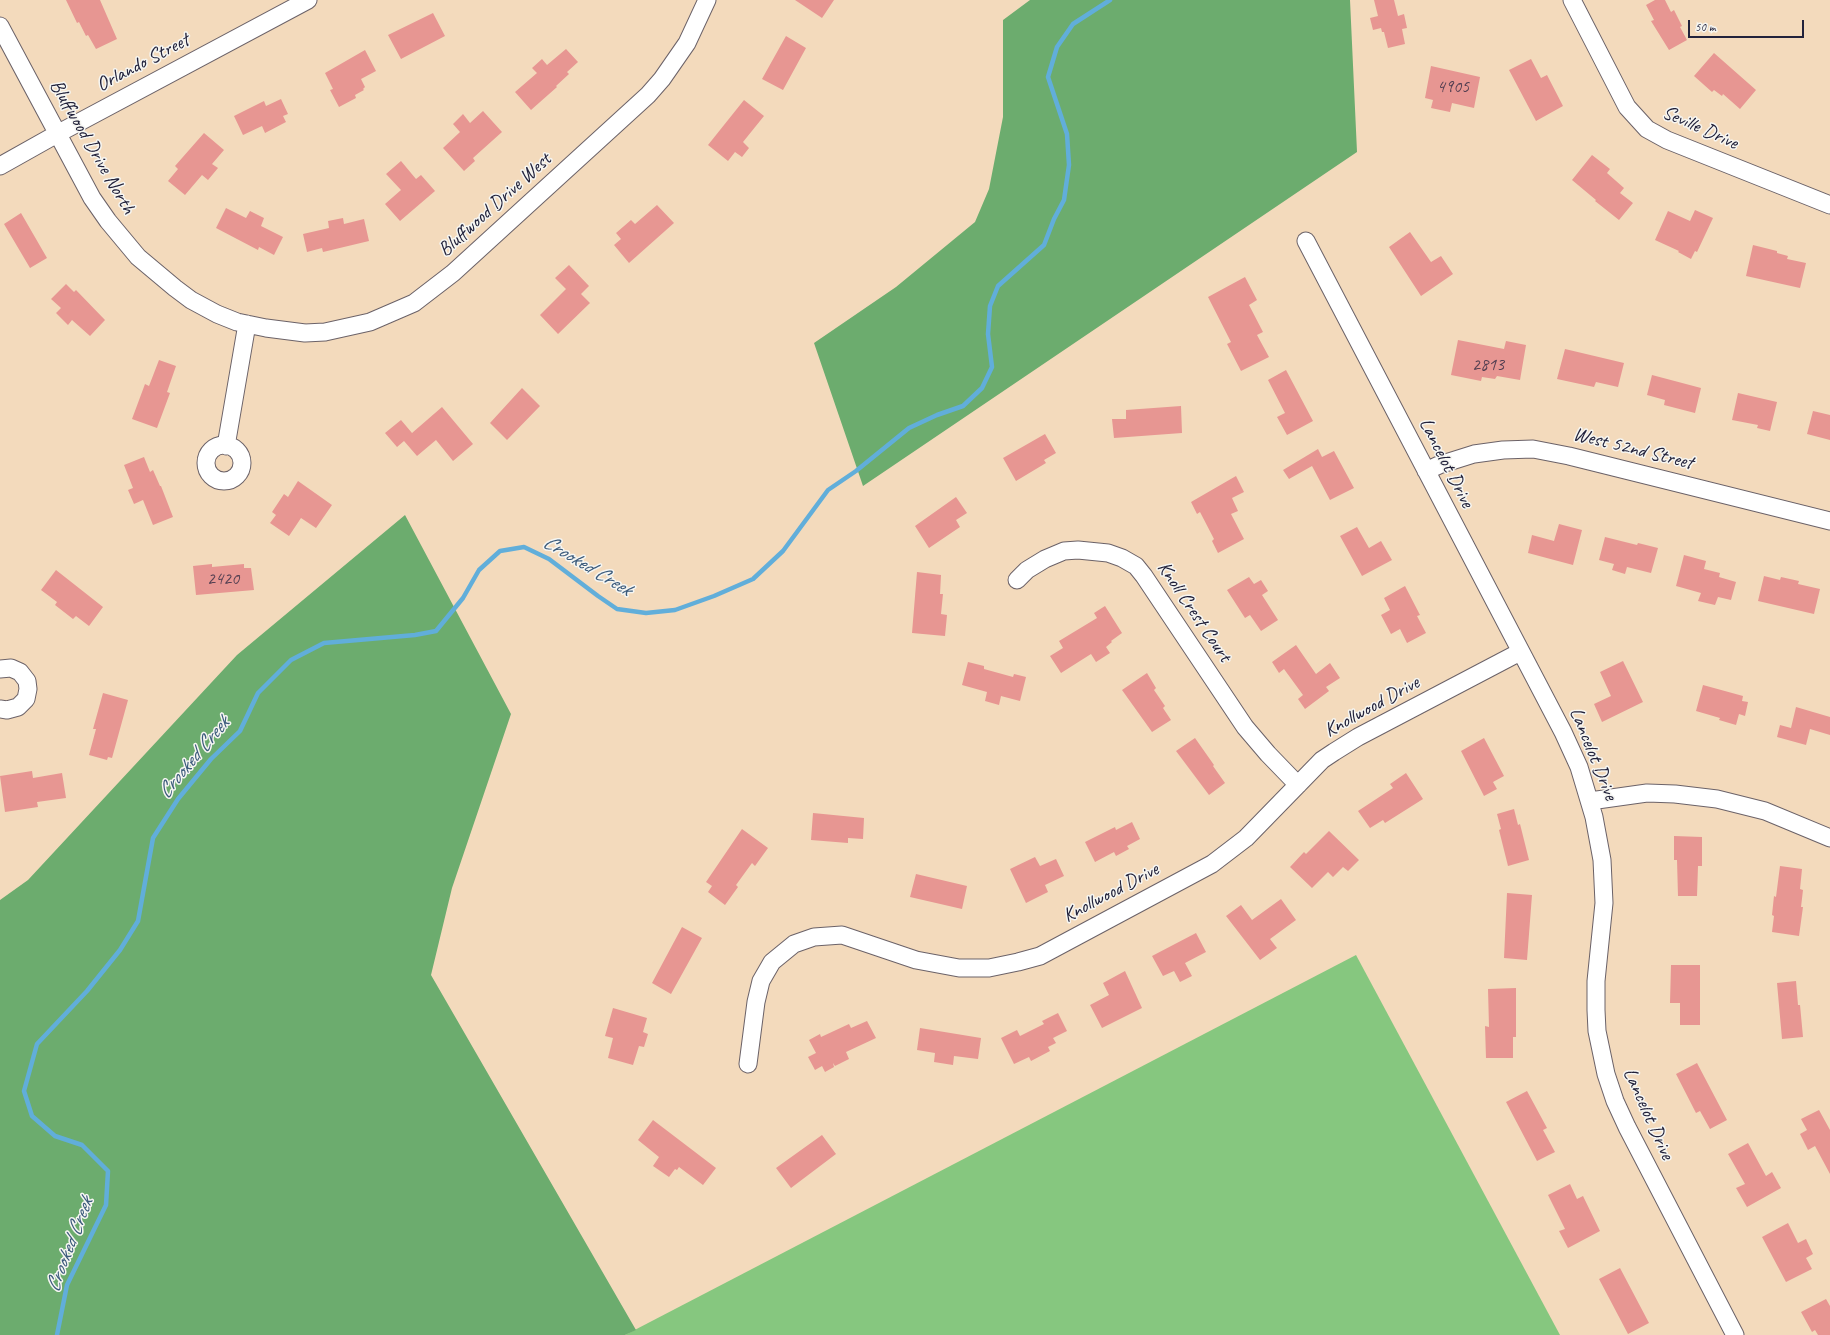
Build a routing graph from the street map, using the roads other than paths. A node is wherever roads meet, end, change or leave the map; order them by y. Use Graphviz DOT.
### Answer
graph roads {
  1 [pos="707,0"];
  2 [pos="1572,0"];
  3 [pos="304,1"];
  4 [pos="0,26"];
  5 [pos="57,134"];
  6 [pos="0,166"];
  7 [pos="1830,205"];
  8 [pos="1306,241"];
  9 [pos="247,324"];
  10 [pos="226,446"];
  11 [pos="1426,471"];
  12 [pos="1830,521"];
  13 [pos="1017,580"];
  14 [pos="1520,652"];
  15 [pos="0,669"];
  16 [pos="0,709"];
  17 [pos="1298,785"];
  18 [pos="1590,801"];
  19 [pos="1830,838"];
  20 [pos="748,1064"];
  21 [pos="1735,1335"];
  1 -- 9 [label="street, Bluffwood Drive West"];
  2 -- 7 [label="street, Seville Drive"];
  3 -- 5 [label="street, Orlando Street"];
  4 -- 5 [label="street, Bluffwood Drive North"];
  5 -- 6 [label="street, Orlando Street"];
  5 -- 9 [label="street, Bluffwood Drive North"];
  8 -- 11 [label="street, Lancelot Drive"];
  9 -- 10 [label="street"];
  11 -- 12 [label="street, West 52nd Street"];
  11 -- 14 [label="street, Lancelot Drive"];
  13 -- 17 [label="street, Knoll Crest Court"];
  14 -- 17 [label="street, Knollwood Drive"];
  14 -- 18 [label="street, Lancelot Drive"];
  15 -- 16 [label="street"];
  17 -- 20 [label="street, Knollwood Drive"];
  18 -- 19 [label="street"];
  18 -- 21 [label="street, Lancelot Drive"];
}
